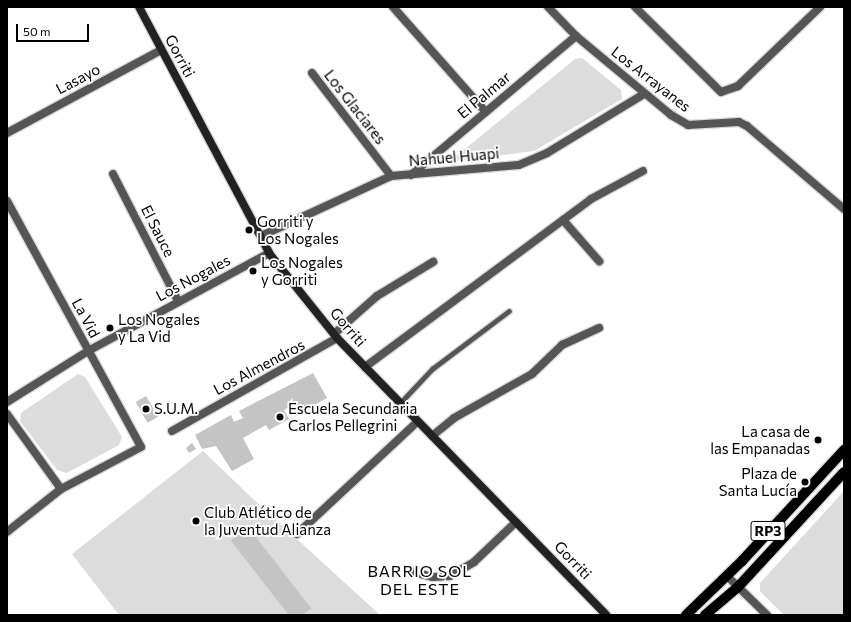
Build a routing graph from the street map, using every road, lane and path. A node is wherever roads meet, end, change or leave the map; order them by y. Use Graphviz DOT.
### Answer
graph roads {
  1 [pos="139,7"];
  2 [pos="393,7"];
  3 [pos="548,7"];
  4 [pos="635,7"];
  5 [pos="820,7"];
  6 [pos="576,36"];
  7 [pos="162,50"];
  8 [pos="312,74"];
  9 [pos="644,94"];
  10 [pos="486,112"];
  11 [pos="7,133"];
  12 [pos="643,171"];
  13 [pos="113,174"];
  14 [pos="411,175"];
  15 [pos="391,176"];
  16 [pos="7,201"];
  17 [pos="844,209"];
  18 [pos="563,220"];
  19 [pos="260,236"];
  20 [pos="269,253"];
  21 [pos="599,261"];
  22 [pos="434,262"];
  23 [pos="178,301"];
  24 [pos="509,311"];
  25 [pos="599,328"];
  26 [pos="336,336"];
  27 [pos="88,352"];
  28 [pos="365,367"];
  29 [pos="7,402"];
  30 [pos="400,403"];
  31 [pos="7,414"];
  32 [pos="417,422"];
  33 [pos="172,431"];
  34 [pos="432,436"];
  35 [pos="844,450"];
  36 [pos="844,472"];
  37 [pos="61,490"];
  38 [pos="516,522"];
  39 [pos="7,532"];
  40 [pos="297,534"];
  41 [pos="409,571"];
  42 [pos="726,576"];
  43 [pos="738,587"];
  44 [pos="606,615"];
  45 [pos="686,615"];
  46 [pos="705,615"];
  47 [pos="767,615"];
  1 -- 7 [label="street, Gorriti"];
  2 -- 10 [label="street"];
  3 -- 6 [label="street, Los Arrayanes"];
  4 -- 5 [label="street"];
  6 -- 9 [label="street, Los Arrayanes"];
  6 -- 10 [label="street, El Palmar"];
  7 -- 11 [label="street, Lasayo"];
  7 -- 19 [label="street, Gorriti"];
  8 -- 15 [label="street, Los Glaciares"];
  9 -- 14 [label="street, Nahuel Huapi"];
  9 -- 17 [label="street, Los Arrayanes"];
  10 -- 14 [label="street, El Palmar"];
  12 -- 18 [label="street"];
  13 -- 23 [label="street, El Sauce"];
  14 -- 15 [label="street, Nahuel Huapi"];
  15 -- 19 [label="street, Nahuel Huapi"];
  16 -- 27 [label="street, La Vid"];
  18 -- 21 [label="street"];
  18 -- 28 [label="street"];
  19 -- 20 [label="street, Gorriti"];
  20 -- 23 [label="street, Los Nogales"];
  20 -- 26 [label="street, Gorriti"];
  22 -- 26 [label="street, Los Almendros"];
  23 -- 27 [label="street, Los Nogales"];
  24 -- 30 [label="lane"];
  25 -- 34 [label="street"];
  26 -- 28 [label="street, Gorriti"];
  26 -- 33 [label="street, Los Almendros"];
  27 -- 29 [label="street, Los Nogales"];
  27 -- 37 [label="street, La Vid"];
  28 -- 30 [label="street, Gorriti"];
  30 -- 32 [label="street, Gorriti"];
  31 -- 37 [label="street"];
  32 -- 34 [label="street, Gorriti"];
  32 -- 40 [label="street"];
  34 -- 38 [label="street, Gorriti"];
  35 -- 42 [label="main road, RP3"];
  36 -- 43 [label="main road, RP3"];
  37 -- 39 [label="street"];
  38 -- 41 [label="street"];
  38 -- 44 [label="street, Gorriti"];
  42 -- 43 [label="street"];
  42 -- 45 [label="main road, RP3"];
  43 -- 46 [label="main road, RP3"];
  43 -- 47 [label="street"];
}
